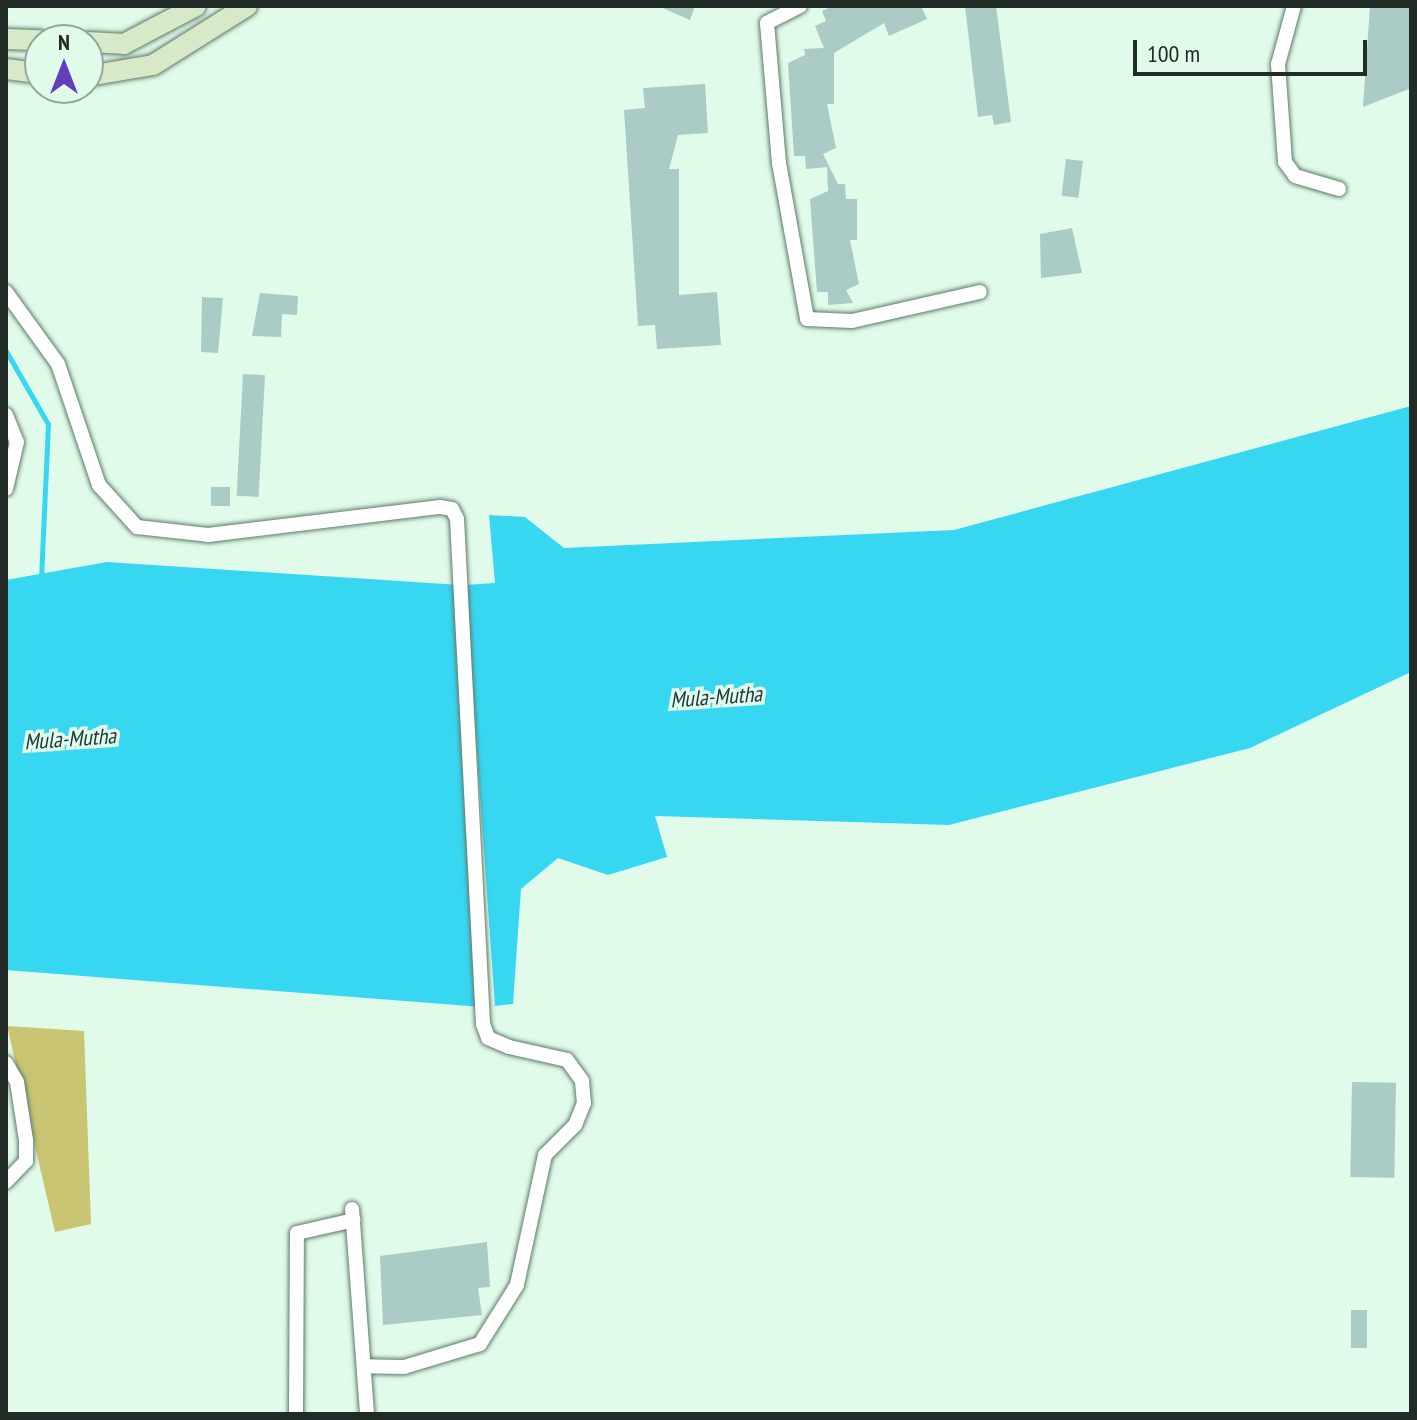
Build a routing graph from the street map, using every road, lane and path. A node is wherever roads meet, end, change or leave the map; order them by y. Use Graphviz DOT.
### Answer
graph roads {
  1 [pos="196,6"];
  2 [pos="247,6"];
  3 [pos="800,6"];
  4 [pos="1294,6"];
  5 [pos="104,43"];
  6 [pos="104,73"];
  7 [pos="1339,189"];
  8 [pos="6,292"];
  9 [pos="980,292"];
  10 [pos="6,415"];
  11 [pos="6,489"];
  12 [pos="6,1063"];
  13 [pos="6,1182"];
  14 [pos="365,1366"];
  15 [pos="296,1414"];
  16 [pos="367,1414"];
  1 -- 5 [label="main road"];
  2 -- 6 [label="main road"];
  3 -- 9 [label="street"];
  4 -- 7 [label="street"];
  8 -- 14 [label="street"];
  10 -- 11 [label="street"];
  12 -- 13 [label="street"];
  14 -- 15 [label="street"];
  14 -- 16 [label="street"];
}
